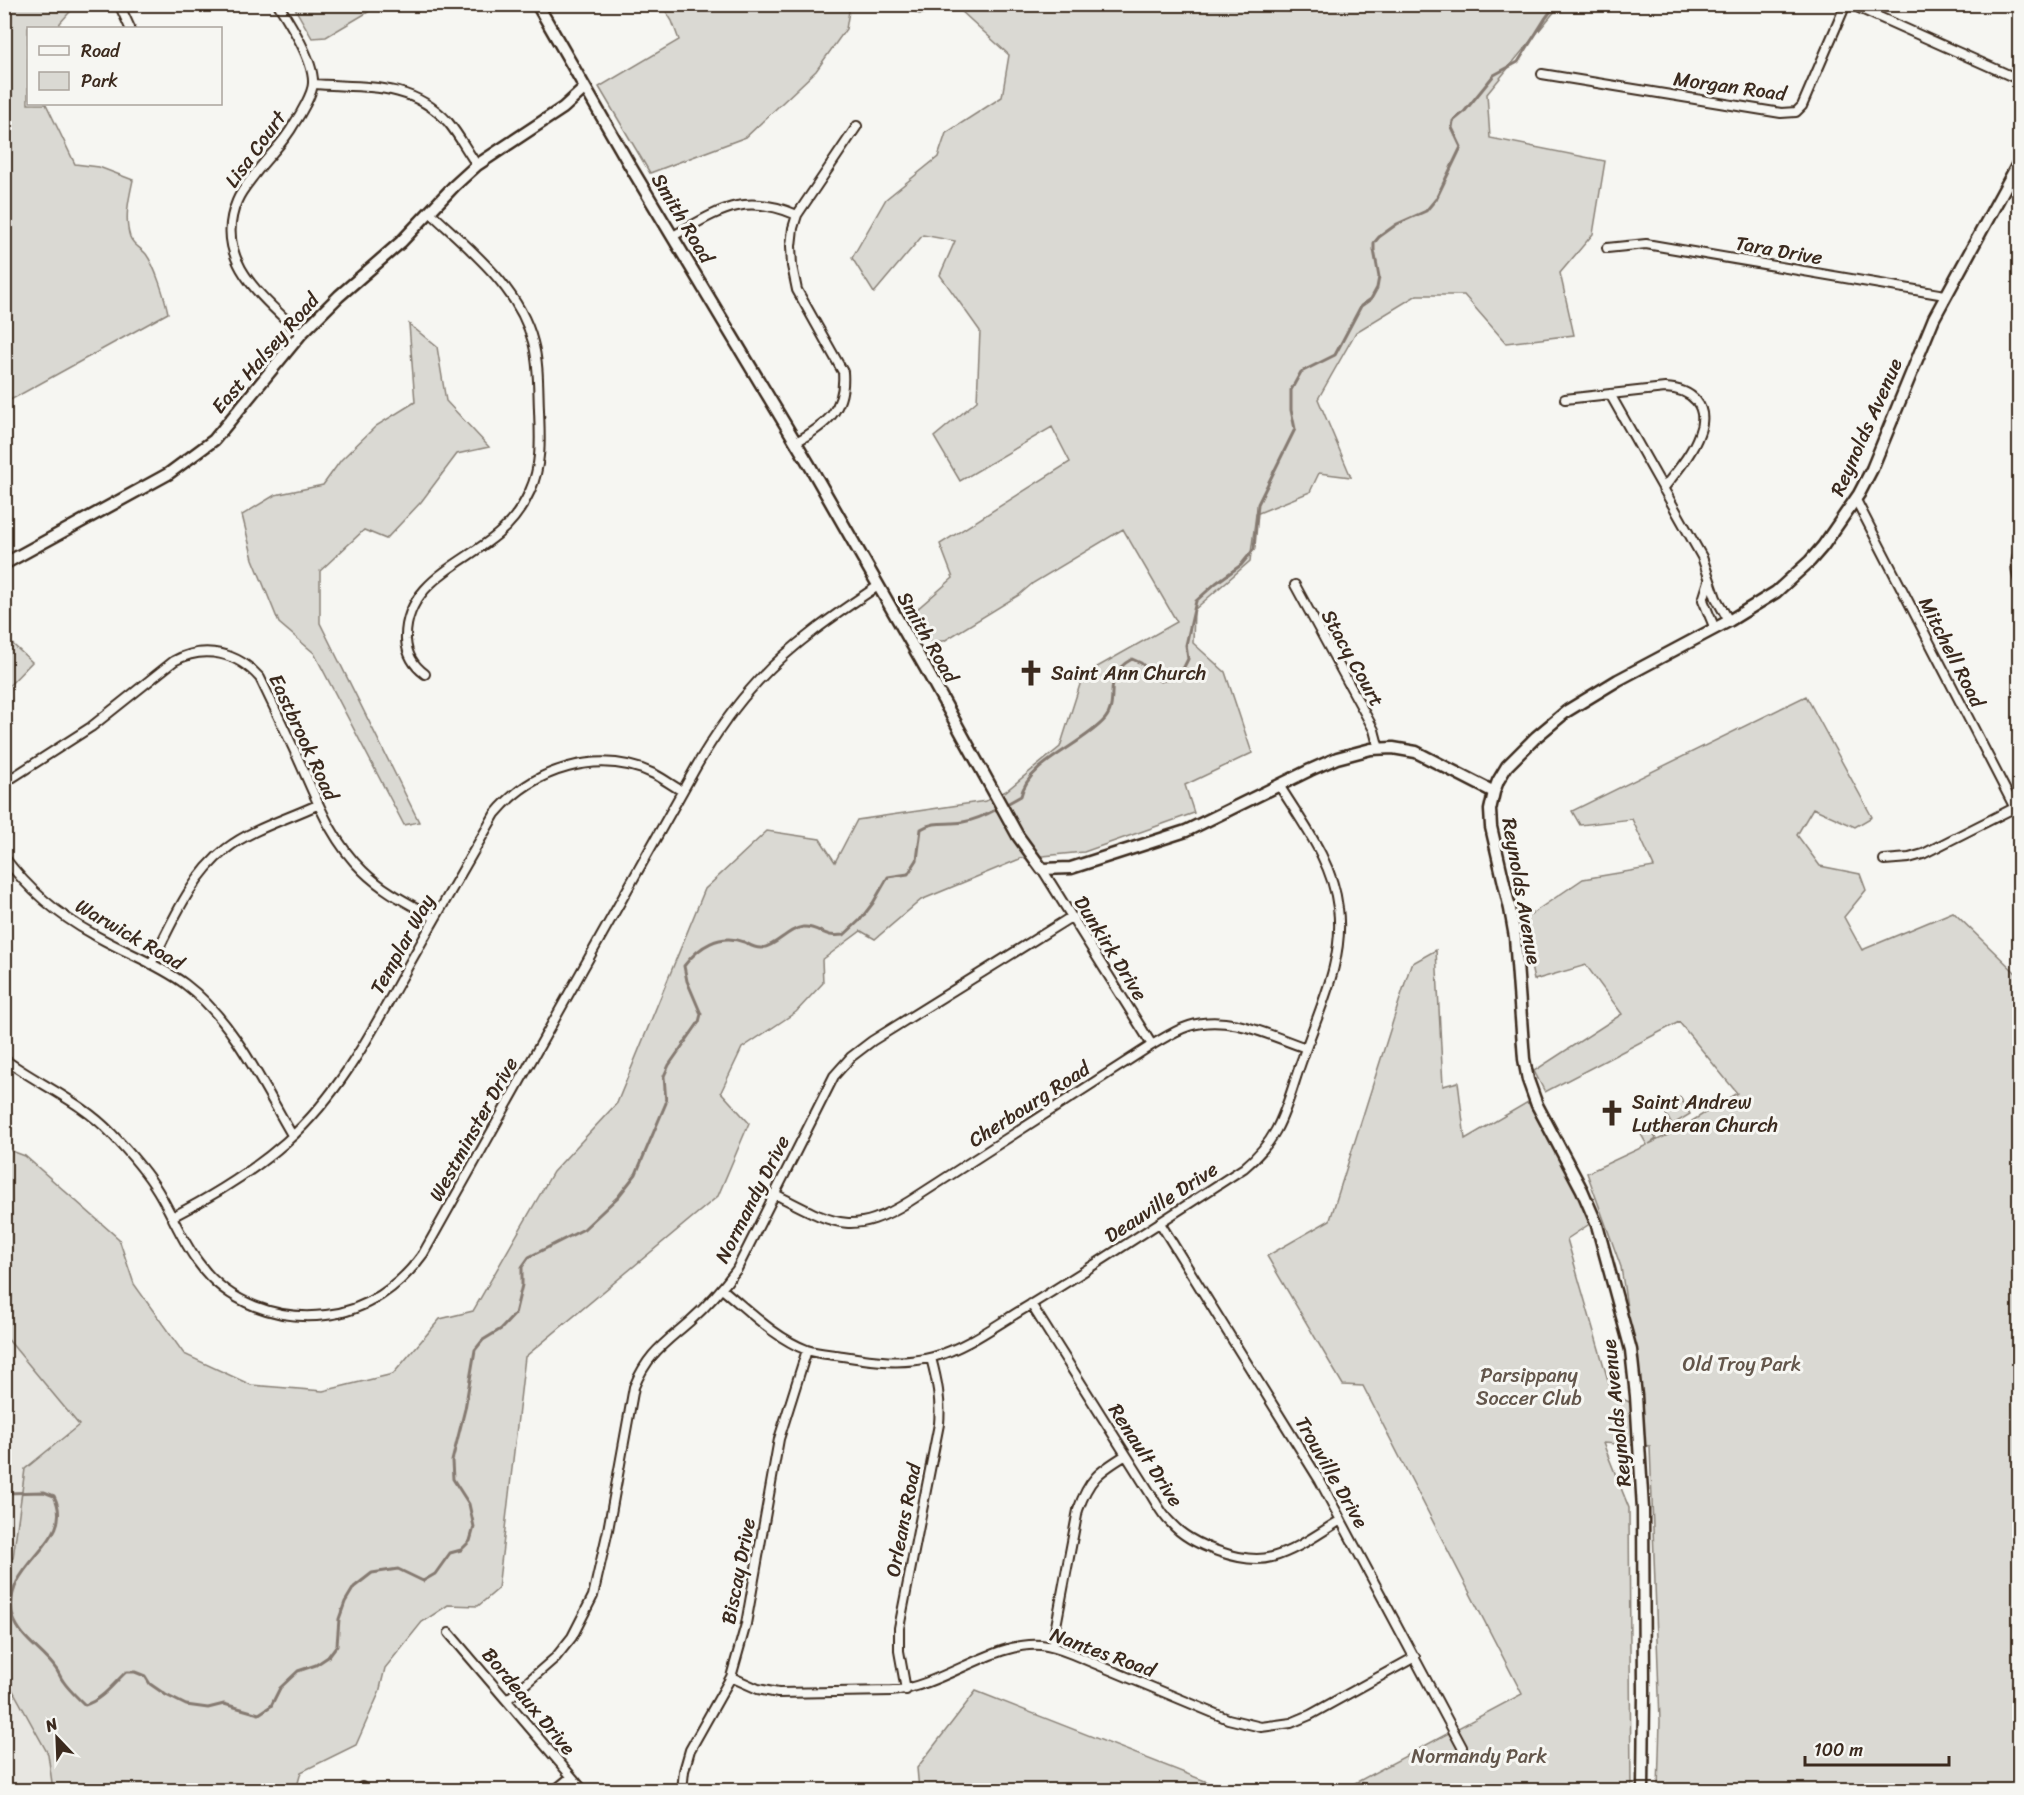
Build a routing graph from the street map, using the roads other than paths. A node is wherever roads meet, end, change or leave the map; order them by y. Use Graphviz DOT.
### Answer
graph roads {
  1 [pos="118,4"];
  2 [pos="278,4"];
  3 [pos="537,4"];
  4 [pos="1846,4"];
  5 [pos="1850,4"];
  6 [pos="130,27"];
  7 [pos="1542,74"];
  8 [pos="2019,80"];
  9 [pos="314,84"];
  10 [pos="585,88"];
  11 [pos="857,126"];
  12 [pos="2019,159"];
  13 [pos="477,165"];
  14 [pos="430,212"];
  15 [pos="797,215"];
  16 [pos="673,236"];
  17 [pos="1607,248"];
  18 [pos="1945,296"];
  19 [pos="301,334"];
  20 [pos="1610,394"];
  21 [pos="1565,399"];
  22 [pos="796,442"];
  23 [pos="1664,489"];
  24 [pos="1856,500"];
  25 [pos="2019,548"];
  26 [pos="4,564"];
  27 [pos="1709,581"];
  28 [pos="2019,583"];
  29 [pos="1294,585"];
  30 [pos="878,586"];
  31 [pos="1729,621"];
  32 [pos="1714,629"];
  33 [pos="425,674"];
  34 [pos="1379,749"];
  35 [pos="4,783"];
  36 [pos="1280,785"];
  37 [pos="682,791"];
  38 [pos="1494,792"];
  39 [pos="317,805"];
  40 [pos="2014,808"];
  41 [pos="2019,818"];
  42 [pos="4,857"];
  43 [pos="1884,860"];
  44 [pos="1042,869"];
  45 [pos="1071,917"];
  46 [pos="435,918"];
  47 [pos="151,964"];
  48 [pos="1152,1045"];
  49 [pos="1306,1048"];
  50 [pos="4,1059"];
  51 [pos="292,1135"];
  52 [pos="775,1194"];
  53 [pos="172,1217"];
  54 [pos="1160,1223"];
  55 [pos="722,1289"];
  56 [pos="1031,1304"];
  57 [pos="807,1350"];
  58 [pos="932,1358"];
  59 [pos="1126,1455"];
  60 [pos="1341,1520"];
  61 [pos="449,1633"];
  62 [pos="1052,1647"];
  63 [pos="1414,1657"];
  64 [pos="731,1677"];
  65 [pos="906,1690"];
  66 [pos="507,1700"];
  67 [pos="1462,1747"];
  68 [pos="571,1777"];
  69 [pos="555,1791"];
  70 [pos="583,1791"];
  71 [pos="682,1791"];
  72 [pos="1642,1791"];
  1 -- 6 [label="street"];
  2 -- 9 [label="street"];
  3 -- 10 [label="street, Smith Road"];
  4 -- 7 [label="street, Morgan Road"];
  5 -- 8 [label="street"];
  9 -- 13 [label="street"];
  9 -- 19 [label="street, Lisa Court"];
  10 -- 13 [label="street, East Halsey Road"];
  10 -- 16 [label="street, Smith Road"];
  11 -- 15 [label="street"];
  12 -- 18 [label="street, Reynolds Avenue"];
  13 -- 14 [label="street, East Halsey Road"];
  14 -- 19 [label="street, East Halsey Road"];
  14 -- 33 [label="street"];
  15 -- 16 [label="street"];
  15 -- 22 [label="street"];
  16 -- 22 [label="street, Smith Road"];
  17 -- 18 [label="street, Tara Drive"];
  18 -- 24 [label="street, Reynolds Avenue"];
  19 -- 26 [label="street, East Halsey Road"];
  20 -- 21 [label="street"];
  20 -- 23 [label="street"];
  20 -- 23 [label="street"];
  22 -- 30 [label="street, Smith Road"];
  23 -- 27 [label="street"];
  24 -- 31 [label="street, Reynolds Avenue"];
  24 -- 40 [label="street, Mitchell Road"];
  25 -- 28 [label="street"];
  27 -- 31 [label="street"];
  27 -- 32 [label="street"];
  29 -- 34 [label="street, Stacy Court"];
  30 -- 37 [label="street, Westminster Drive"];
  30 -- 44 [label="street, Smith Road"];
  31 -- 32 [label="street, Reynolds Avenue"];
  32 -- 38 [label="street, Reynolds Avenue"];
  34 -- 36 [label="street"];
  34 -- 38 [label="street"];
  35 -- 39 [label="street, Eastbrook Road"];
  36 -- 44 [label="street"];
  36 -- 49 [label="street, Deauville Drive"];
  37 -- 46 [label="street, Templar Way"];
  37 -- 53 [label="street, Westminster Drive"];
  38 -- 72 [label="street, Reynolds Avenue"];
  39 -- 46 [label="street, Eastbrook Road"];
  39 -- 47 [label="street"];
  40 -- 41 [label="street, Mitchell Road"];
  40 -- 43 [label="street"];
  42 -- 47 [label="street, Warwick Road"];
  44 -- 45 [label="street, Dunkirk Drive"];
  45 -- 48 [label="street, Dunkirk Drive"];
  45 -- 52 [label="street, Normandy Drive"];
  46 -- 51 [label="street, Templar Way"];
  47 -- 51 [label="street, Warwick Road"];
  48 -- 49 [label="street, Cherbourg Road"];
  48 -- 52 [label="street, Cherbourg Road"];
  49 -- 54 [label="street, Deauville Drive"];
  50 -- 53 [label="street, Westminster Drive"];
  51 -- 53 [label="street, Templar Way"];
  52 -- 55 [label="street, Normandy Drive"];
  54 -- 56 [label="street, Deauville Drive"];
  54 -- 60 [label="street, Trouville Drive"];
  55 -- 57 [label="street, Deauville Drive"];
  55 -- 66 [label="street, Normandy Drive"];
  56 -- 58 [label="street, Deauville Drive"];
  56 -- 59 [label="street, Renault Drive"];
  57 -- 58 [label="street, Deauville Drive"];
  57 -- 64 [label="street, Biscay Drive"];
  58 -- 65 [label="street, Orleans Road"];
  59 -- 60 [label="street, Renault Drive"];
  59 -- 62 [label="street"];
  60 -- 63 [label="street, Trouville Drive"];
  61 -- 66 [label="street, Bordeaux Drive"];
  62 -- 63 [label="street, Nantes Road"];
  62 -- 65 [label="street, Nantes Road"];
  63 -- 67 [label="street, Trouville Drive"];
  64 -- 65 [label="street, Nantes Road"];
  64 -- 71 [label="street, Biscay Drive"];
  66 -- 68 [label="street, Bordeaux Drive"];
  68 -- 69 [label="street"];
  68 -- 70 [label="street, Bordeaux Drive"];
}
